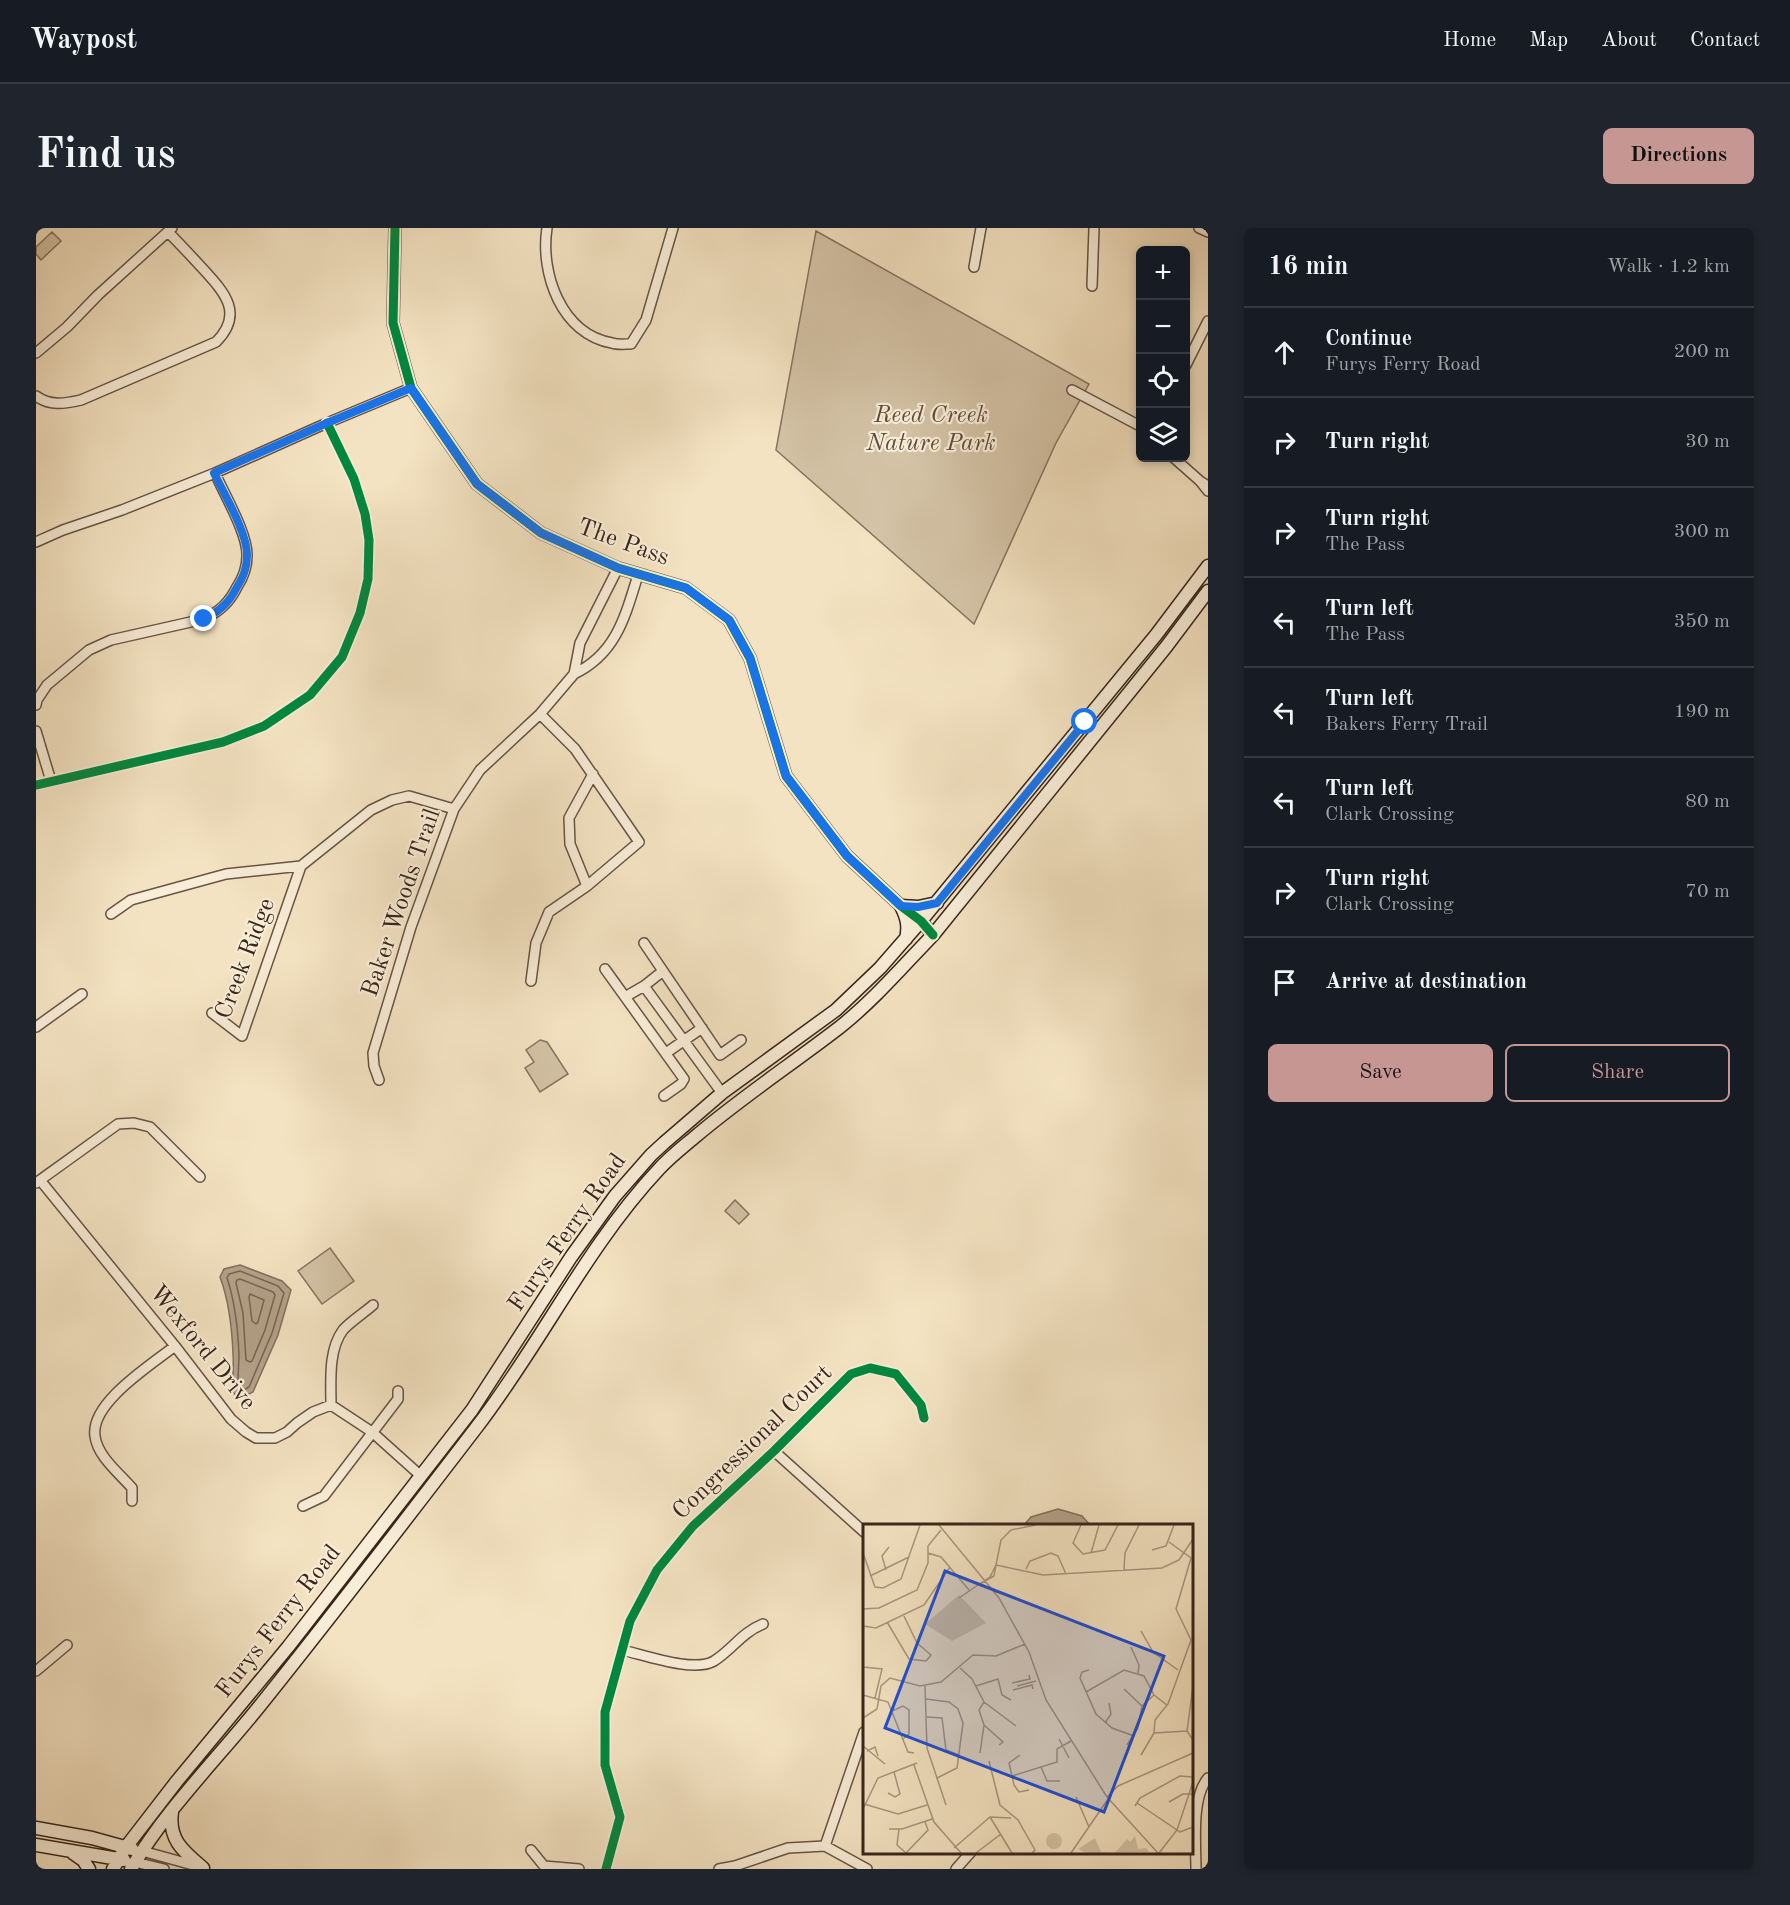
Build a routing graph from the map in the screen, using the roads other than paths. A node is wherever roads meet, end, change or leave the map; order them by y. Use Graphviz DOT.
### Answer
graph roads {
  1 [pos="395,228"];
  2 [pos="547,228"];
  3 [pos="673,228"];
  4 [pos="981,228"];
  5 [pos="1094,228"];
  6 [pos="1199,228"];
  7 [pos="170,230"];
  8 [pos="1208,232"];
  9 [pos="974,267"];
  10 [pos="1092,286"];
  11 [pos="1208,321"];
  12 [pos="36,353"];
  13 [pos="1190,355"];
  14 [pos="411,388"];
  15 [pos="1072,390"];
  16 [pos="36,396"];
  17 [pos="327,423"];
  18 [pos="1136,424"];
  19 [pos="1179,462"];
  20 [pos="214,473"];
  21 [pos="1204,484"];
  22 [pos="1208,491"];
  23 [pos="36,542"];
  24 [pos="1208,566"];
  25 [pos="618,568"];
  26 [pos="638,575"];
  27 [pos="1208,591"];
  28 [pos="574,674"];
  29 [pos="36,705"];
  30 [pos="540,714"];
  31 [pos="1085,722"];
  32 [pos="36,731"];
  33 [pos="1097,731"];
  34 [pos="593,774"];
  35 [pos="51,781"];
  36 [pos="36,785"];
  37 [pos="454,809"];
  38 [pos="301,866"];
  39 [pos="587,886"];
  40 [pos="937,903"];
  41 [pos="901,906"];
  42 [pos="111,914"];
  43 [pos="921,921"];
  44 [pos="933,935"];
  45 [pos="906,939"];
  46 [pos="644,943"];
  47 [pos="605,969"];
  48 [pos="663,971"];
  49 [pos="531,981"];
  50 [pos="644,986"];
  51 [pos="81,994"];
  52 [pos="626,997"];
  53 [pos="212,1013"];
  54 [pos="36,1027"];
  55 [pos="702,1028"];
  56 [pos="684,1040"];
  57 [pos="741,1040"];
  58 [pos="666,1053"];
  59 [pos="379,1080"];
  60 [pos="722,1093"];
  61 [pos="664,1096"];
  62 [pos="200,1176"];
  63 [pos="38,1182"];
  64 [pos="373,1305"];
  65 [pos="175,1346"];
  66 [pos="398,1391"];
  67 [pos="331,1405"];
  68 [pos="924,1418"];
  69 [pos="372,1432"];
  70 [pos="774,1450"];
  71 [pos="421,1476"];
  72 [pos="132,1501"];
  73 [pos="303,1506"];
  74 [pos="863,1531"];
  75 [pos="763,1624"];
  76 [pos="67,1646"];
  77 [pos="622,1650"];
  78 [pos="36,1671"];
  79 [pos="862,1744"];
  80 [pos="1208,1778"];
  81 [pos="172,1812"];
  82 [pos="36,1828"];
  83 [pos="36,1845"];
  84 [pos="825,1846"];
  85 [pos="126,1847"];
  86 [pos="531,1850"];
  87 [pos="69,1851"];
  88 [pos="969,1854"];
  89 [pos="136,1861"];
  90 [pos="116,1864"];
  91 [pos="89,1869"];
  92 [pos="165,1869"];
  93 [pos="204,1869"];
  94 [pos="579,1869"];
  95 [pos="606,1869"];
  96 [pos="719,1869"];
  97 [pos="867,1869"];
  98 [pos="956,1869"];
  99 [pos="1196,1869"];
  1 -- 14 [label="street, The Pass"];
  2 -- 3 [label="street"];
  4 -- 9 [label="street"];
  5 -- 10 [label="street"];
  6 -- 8 [label="street"];
  7 -- 12 [label="street"];
  7 -- 16 [label="street"];
  11 -- 13 [label="street"];
  14 -- 17 [label="street"];
  14 -- 25 [label="street, The Pass"];
  15 -- 18 [label="street"];
  17 -- 20 [label="street"];
  17 -- 35 [label="street"];
  19 -- 21 [label="street"];
  20 -- 23 [label="street"];
  20 -- 29 [label="street"];
  21 -- 22 [label="street"];
  24 -- 31 [label="main road, Furys Ferry Road"];
  25 -- 26 [label="street, The Pass"];
  25 -- 28 [label="street, Baker Woods Trail"];
  26 -- 28 [label="street, Baker Woods Trail"];
  26 -- 41 [label="street, The Pass"];
  27 -- 33 [label="main road, Furys Ferry Road"];
  28 -- 30 [label="street, Baker Woods Trail"];
  30 -- 34 [label="street"];
  30 -- 37 [label="street, Baker Woods Trail"];
  31 -- 33 [label="main road"];
  31 -- 40 [label="main road, Furys Ferry Road"];
  32 -- 35 [label="street"];
  33 -- 44 [label="main road, Furys Ferry Road"];
  34 -- 39 [label="street"];
  34 -- 39 [label="street"];
  35 -- 36 [label="street"];
  37 -- 38 [label="street"];
  37 -- 59 [label="street, Baker Woods Trail"];
  38 -- 42 [label="street"];
  38 -- 53 [label="street, Creek Ridge"];
  39 -- 49 [label="street"];
  40 -- 41 [label="main road"];
  40 -- 43 [label="main road, Furys Ferry Road"];
  41 -- 43 [label="street, The Pass"];
  41 -- 45 [label="main road"];
  43 -- 44 [label="street, The Pass"];
  43 -- 45 [label="main road, Furys Ferry Road"];
  44 -- 81 [label="main road, Furys Ferry Road"];
  45 -- 60 [label="main road, Furys Ferry Road"];
  46 -- 48 [label="street"];
  47 -- 52 [label="street"];
  48 -- 50 [label="street"];
  48 -- 55 [label="street"];
  50 -- 52 [label="street"];
  50 -- 56 [label="street"];
  51 -- 54 [label="street"];
  52 -- 58 [label="street"];
  55 -- 56 [label="street"];
  55 -- 57 [label="street"];
  56 -- 58 [label="street"];
  56 -- 60 [label="street"];
  58 -- 61 [label="street"];
  60 -- 71 [label="main road, Furys Ferry Road"];
  62 -- 63 [label="street"];
  63 -- 65 [label="street, Wexford Drive"];
  64 -- 67 [label="street"];
  65 -- 67 [label="street, Wexford Drive"];
  65 -- 72 [label="street"];
  66 -- 69 [label="street"];
  67 -- 69 [label="street"];
  68 -- 70 [label="street, Congressional Court"];
  69 -- 71 [label="street"];
  69 -- 73 [label="street"];
  70 -- 74 [label="street"];
  70 -- 77 [label="street, Congressional Court"];
  71 -- 85 [label="main road, Furys Ferry Road"];
  75 -- 77 [label="street"];
  76 -- 78 [label="street"];
  77 -- 95 [label="street, Congressional Court"];
  79 -- 84 [label="street"];
  80 -- 99 [label="street"];
  81 -- 89 [label="main road, Furys Ferry Road"];
  81 -- 93 [label="main road"];
  82 -- 85 [label="main road"];
  83 -- 87 [label="main road"];
  84 -- 96 [label="street"];
  84 -- 97 [label="street"];
  85 -- 89 [label="main road"];
  85 -- 90 [label="main road, Furys Ferry Road"];
  86 -- 94 [label="street"];
  87 -- 90 [label="main road"];
  87 -- 91 [label="main road"];
  88 -- 98 [label="street"];
  89 -- 90 [label="main road"];
  89 -- 92 [label="street"];
  89 -- 93 [label="street"];
}
